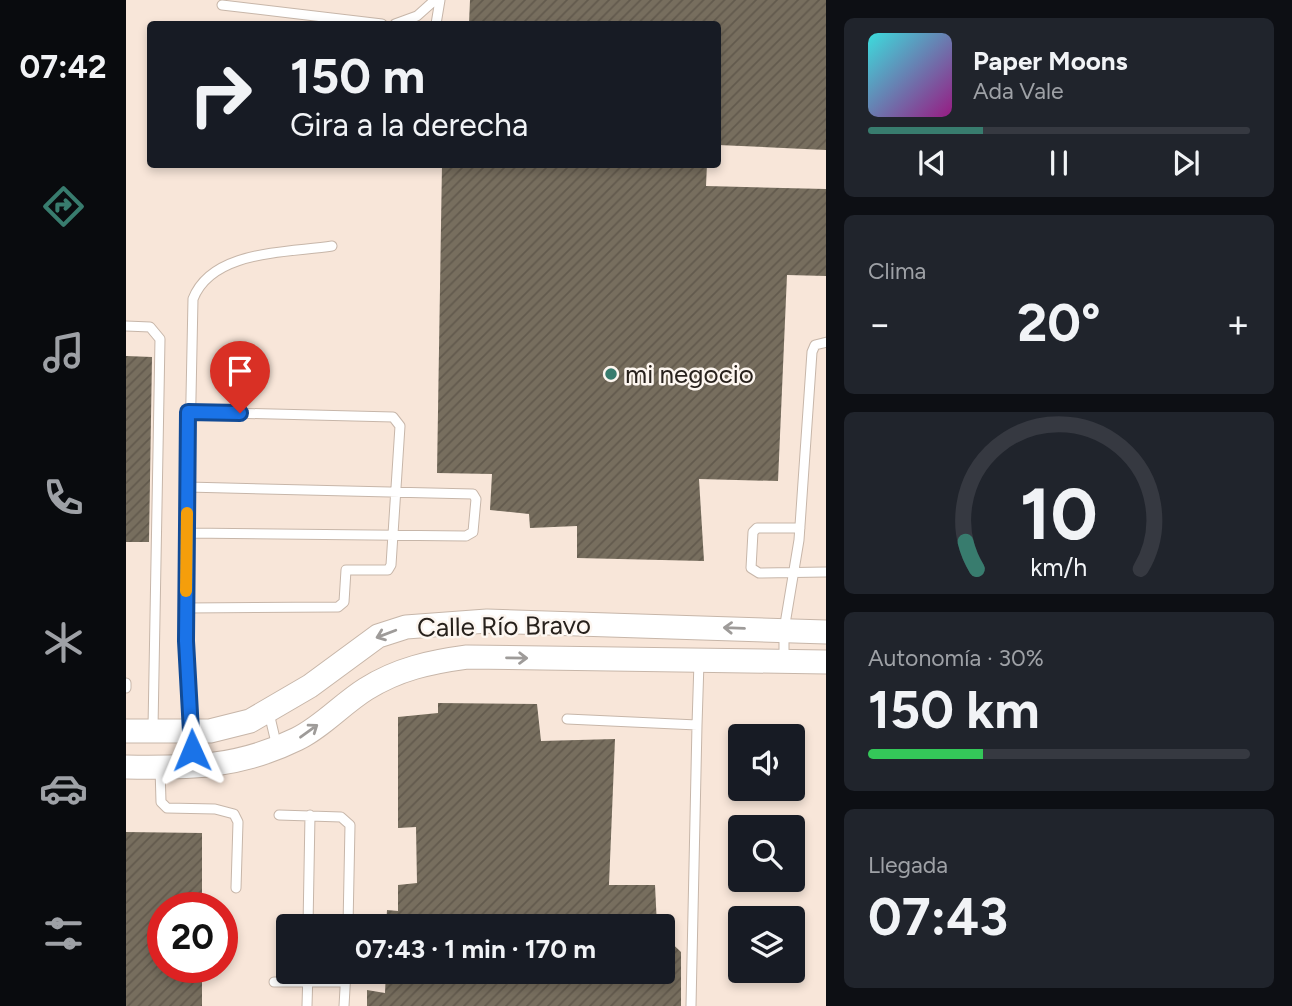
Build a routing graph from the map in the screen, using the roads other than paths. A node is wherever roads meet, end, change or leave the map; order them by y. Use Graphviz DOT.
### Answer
graph roads {
  1 [pos="437,0"];
  2 [pos="222,5"];
  3 [pos="357,21"];
  4 [pos="403,21"];
  5 [pos="436,21"];
  6 [pos="332,246"];
  7 [pos="126,326"];
  8 [pos="826,342"];
  9 [pos="188,412"];
  10 [pos="187,487"];
  11 [pos="396,492"];
  12 [pos="800,528"];
  13 [pos="187,533"];
  14 [pos="393,536"];
  15 [pos="826,572"];
  16 [pos="794,573"];
  17 [pos="186,608"];
  18 [pos="784,630"];
  19 [pos="826,632"];
  20 [pos="699,660"];
  21 [pos="784,661"];
  22 [pos="826,662"];
  23 [pos="269,712"];
  24 [pos="566,719"];
  25 [pos="697,725"];
  26 [pos="126,731"];
  27 [pos="153,732"];
  28 [pos="193,733"];
  29 [pos="278,748"];
  30 [pos="126,767"];
  31 [pos="160,767"];
  32 [pos="191,767"];
  33 [pos="279,815"];
  34 [pos="310,815"];
  35 [pos="236,888"];
  36 [pos="308,914"];
  37 [pos="348,914"];
  38 [pos="308,984"];
  39 [pos="345,984"];
  40 [pos="307,1006"];
  41 [pos="344,1006"];
  42 [pos="691,1006"];
  1 -- 4 [label="lane"];
  1 -- 5 [label="lane"];
  2 -- 3 [label="lane"];
  6 -- 9 [label="lane"];
  7 -- 27 [label="lane"];
  8 -- 12 [label="lane"];
  9 -- 10 [label="lane"];
  9 -- 11 [label="lane"];
  10 -- 11 [label="lane"];
  10 -- 13 [label="lane"];
  11 -- 14 [label="lane"];
  11 -- 14 [label="lane"];
  12 -- 16 [label="lane"];
  12 -- 16 [label="lane"];
  13 -- 14 [label="lane"];
  13 -- 17 [label="lane"];
  14 -- 17 [label="lane"];
  15 -- 16 [label="lane"];
  16 -- 18 [label="lane"];
  17 -- 28 [label="lane"];
  18 -- 19 [label="street, Calle Río Bravo"];
  18 -- 21 [label="lane"];
  18 -- 23 [label="street, Calle Río Bravo, one-way"];
  20 -- 21 [label="street, Calle Río Bravo"];
  20 -- 25 [label="lane"];
  29 -- 20 [label="street, Calle Río Bravo, one-way"];
  21 -- 22 [label="street, Calle Río Bravo"];
  23 -- 28 [label="street, Calle Río Bravo"];
  23 -- 29 [label="lane"];
  24 -- 25 [label="lane"];
  25 -- 42 [label="lane"];
  26 -- 27 [label="street, Calle Río Bravo"];
  27 -- 28 [label="street, Calle Río Bravo"];
  28 -- 32 [label="lane"];
  29 -- 32 [label="street, Calle Río Bravo"];
  30 -- 31 [label="street, Calle Río Bravo"];
  31 -- 32 [label="street, Calle Río Bravo"];
  31 -- 35 [label="lane"];
  33 -- 34 [label="lane"];
  34 -- 36 [label="lane"];
  34 -- 37 [label="lane"];
  38 -- 40 [label="lane"];
  39 -- 41 [label="lane"];
}
